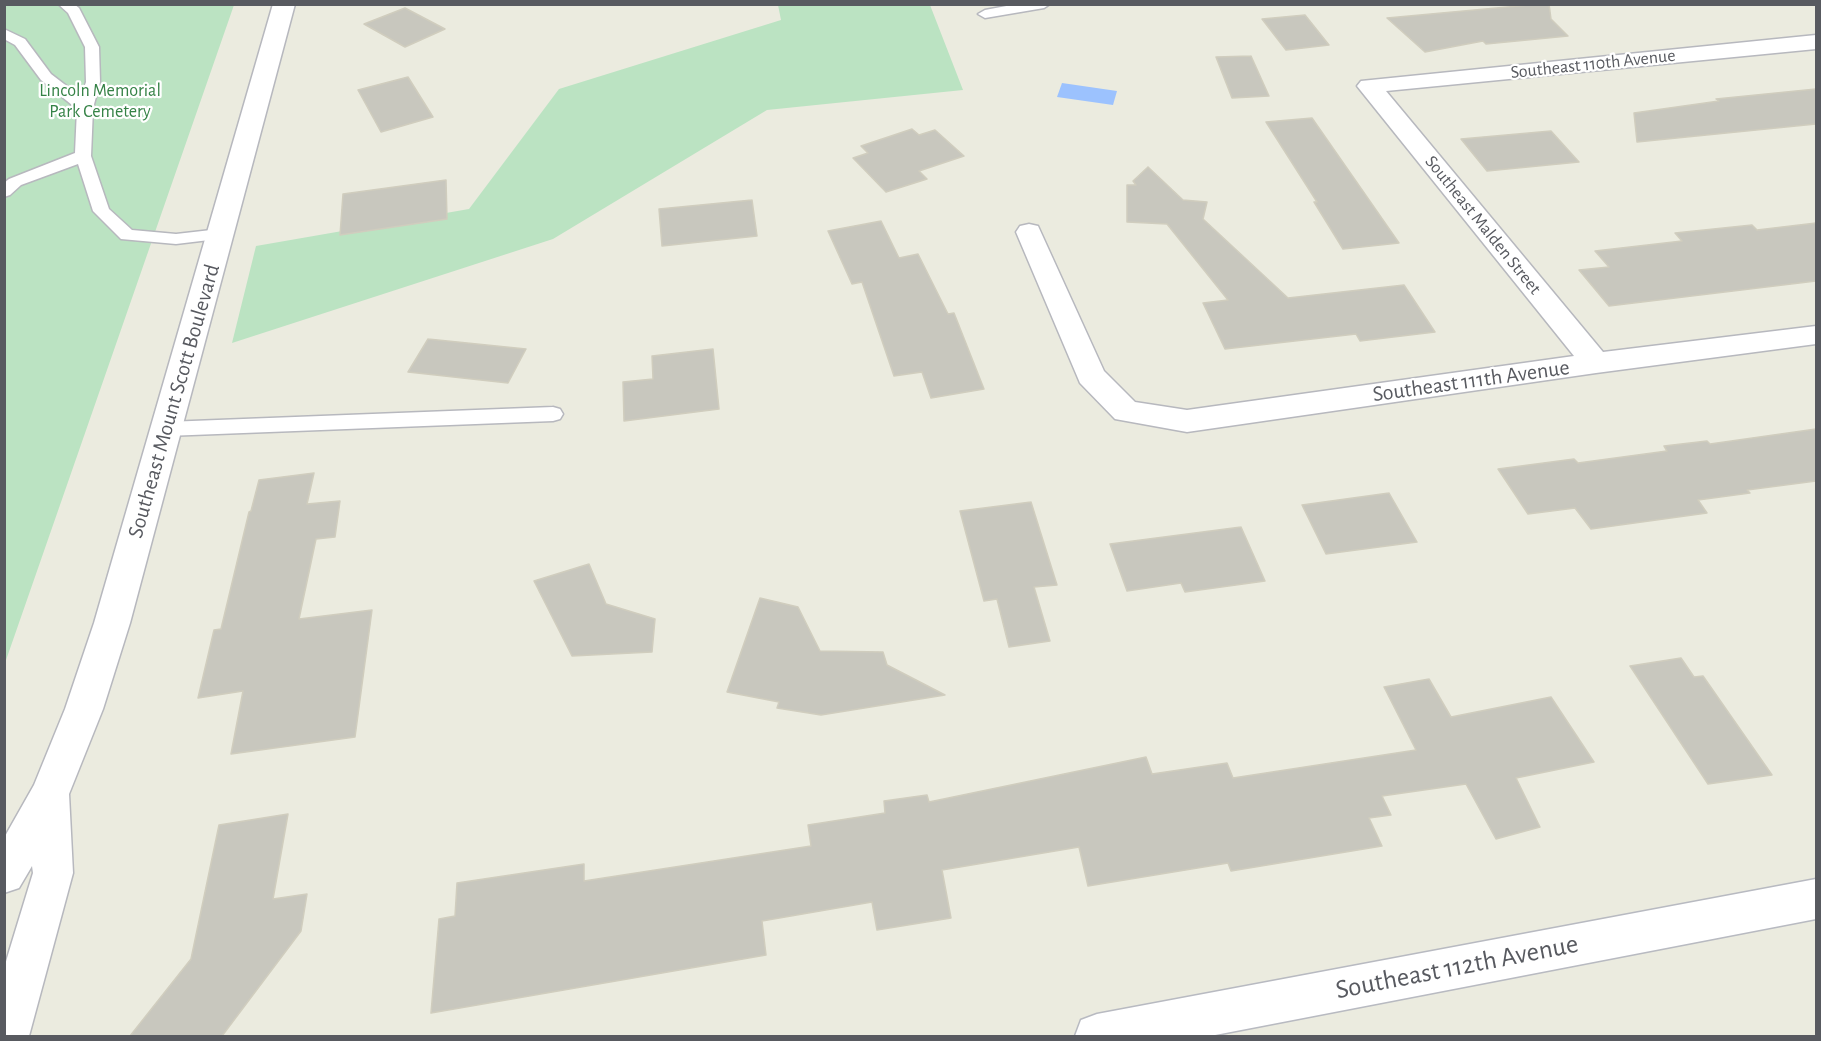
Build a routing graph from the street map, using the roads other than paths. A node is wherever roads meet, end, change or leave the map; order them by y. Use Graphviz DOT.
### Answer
graph roads {
  1 [pos="284,4"];
  2 [pos="1044,4"];
  3 [pos="70,7"];
  4 [pos="985,14"];
  5 [pos="4,33"];
  6 [pos="1816,42"];
  7 [pos="1370,86"];
  8 [pos="85,108"];
  9 [pos="83,156"];
  10 [pos="4,192"];
  11 [pos="1029,232"];
  12 [pos="220,234"];
  13 [pos="1816,334"];
  14 [pos="1596,363"];
  15 [pos="553,414"];
  16 [pos="166,429"];
  17 [pos="50,793"];
  18 [pos="4,874"];
  19 [pos="1816,899"];
  20 [pos="1217,1025"];
  21 [pos="7,1036"];
  22 [pos="1097,1036"];
  1 -- 12 [label="street, Southeast Mount Scott Boulevard"];
  2 -- 4 [label="lane"];
  3 -- 8 [label="lane"];
  5 -- 8 [label="lane"];
  6 -- 7 [label="street, Southeast 110th Avenue"];
  7 -- 14 [label="street, Southeast Malden Street"];
  8 -- 9 [label="lane"];
  9 -- 10 [label="lane"];
  9 -- 12 [label="lane"];
  11 -- 14 [label="street, Southeast 111th Avenue"];
  12 -- 16 [label="street, Southeast Mount Scott Boulevard"];
  13 -- 14 [label="street, Southeast 111th Avenue"];
  15 -- 16 [label="lane"];
  16 -- 17 [label="street, Southeast Mount Scott Boulevard"];
  17 -- 18 [label="street, Southeast Mount Scott Boulevard"];
  17 -- 21 [label="street, Southeast Mount Scott Boulevard"];
  19 -- 20 [label="street, Southeast 112th Avenue"];
  20 -- 22 [label="street, Southeast 112th Avenue"];
}
